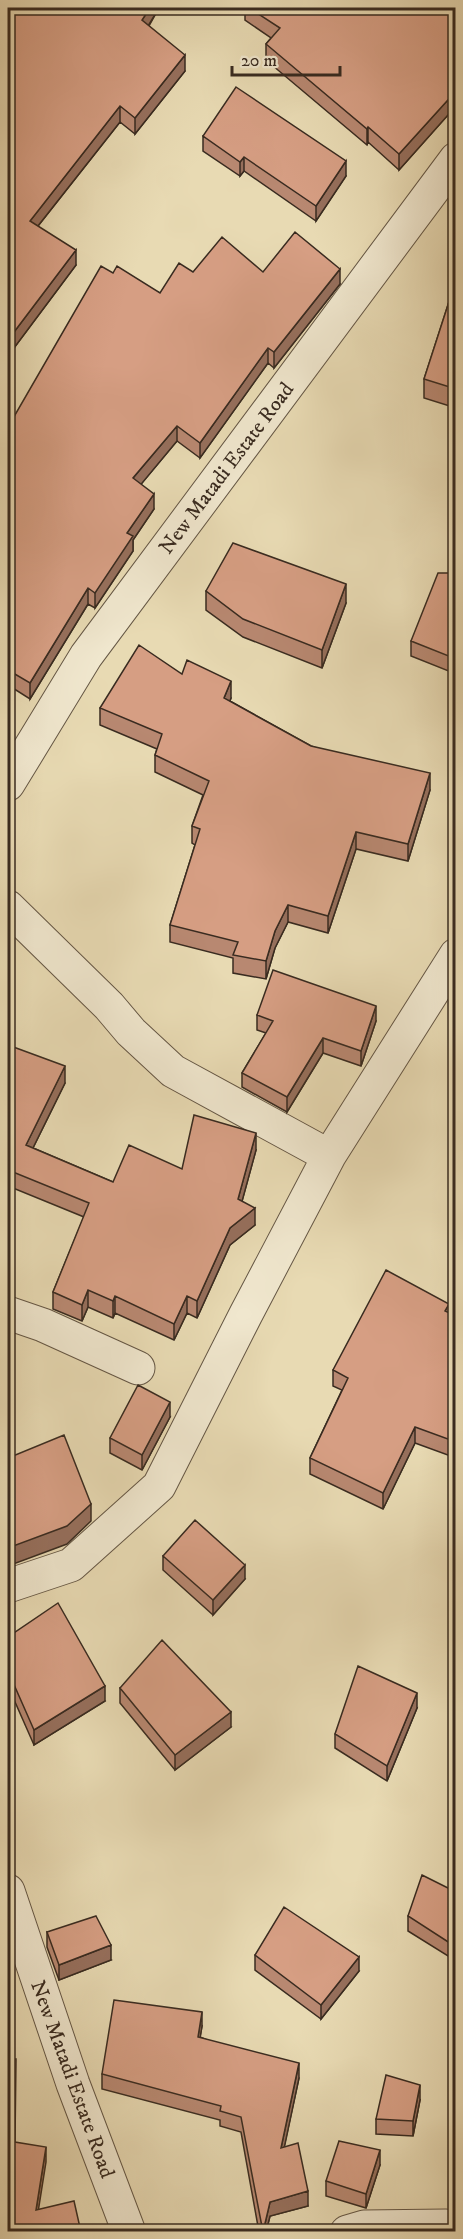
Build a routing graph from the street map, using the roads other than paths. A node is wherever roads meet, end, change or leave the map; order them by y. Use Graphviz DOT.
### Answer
graph roads {
  1 [pos="456,159"];
  2 [pos="8,784"];
  3 [pos="8,907"];
  4 [pos="456,956"];
  5 [pos="329,1156"];
  6 [pos="8,1312"];
  7 [pos="138,1368"];
  8 [pos="8,1586"];
  9 [pos="8,1892"];
  10 [pos="456,2229"];
  11 [pos="129,2232"];
  12 [pos="347,2232"];
  1 -- 2 [label="street, New Matadi Estate Road"];
  3 -- 5 [label="street"];
  4 -- 5 [label="street"];
  5 -- 8 [label="street"];
  6 -- 7 [label="street"];
  9 -- 11 [label="street, New Matadi Estate Road"];
  10 -- 12 [label="street"];
}
